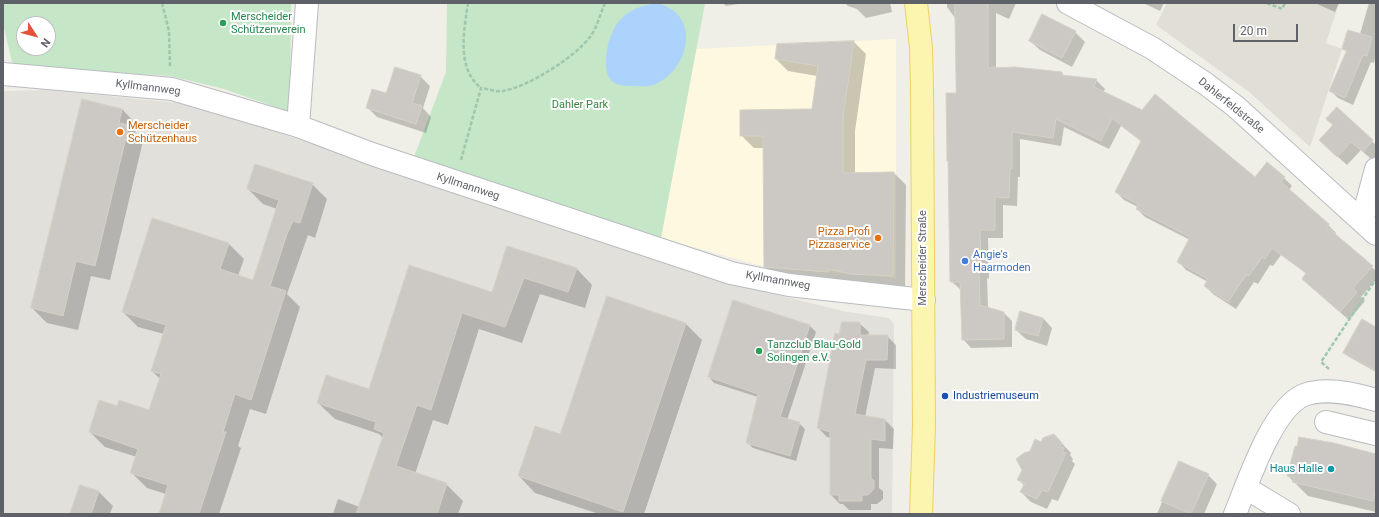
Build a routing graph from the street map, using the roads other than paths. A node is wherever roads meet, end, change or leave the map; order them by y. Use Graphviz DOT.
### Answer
graph roads {
  1 [pos="307,3"];
  2 [pos="916,3"];
  3 [pos="1068,3"];
  4 [pos="8,75"];
  5 [pos="298,126"];
  6 [pos="1376,170"];
  7 [pos="1369,227"];
  8 [pos="924,300"];
  9 [pos="1376,400"];
  10 [pos="1326,422"];
  11 [pos="1376,434"];
  12 [pos="1246,488"];
  13 [pos="920,514"];
  14 [pos="1235,514"];
  15 [pos="1289,514"];
  1 -- 5 [label="street"];
  2 -- 8 [label="main road, Merscheider Straße"];
  3 -- 7 [label="street, Dahlerfeldstraße"];
  4 -- 5 [label="street, Kyllmannweg"];
  5 -- 8 [label="street, Kyllmannweg"];
  6 -- 7 [label="street"];
  8 -- 13 [label="main road, Merscheider Straße"];
  9 -- 12 [label="street"];
  10 -- 11 [label="street"];
  12 -- 14 [label="street"];
  12 -- 15 [label="street"];
}
